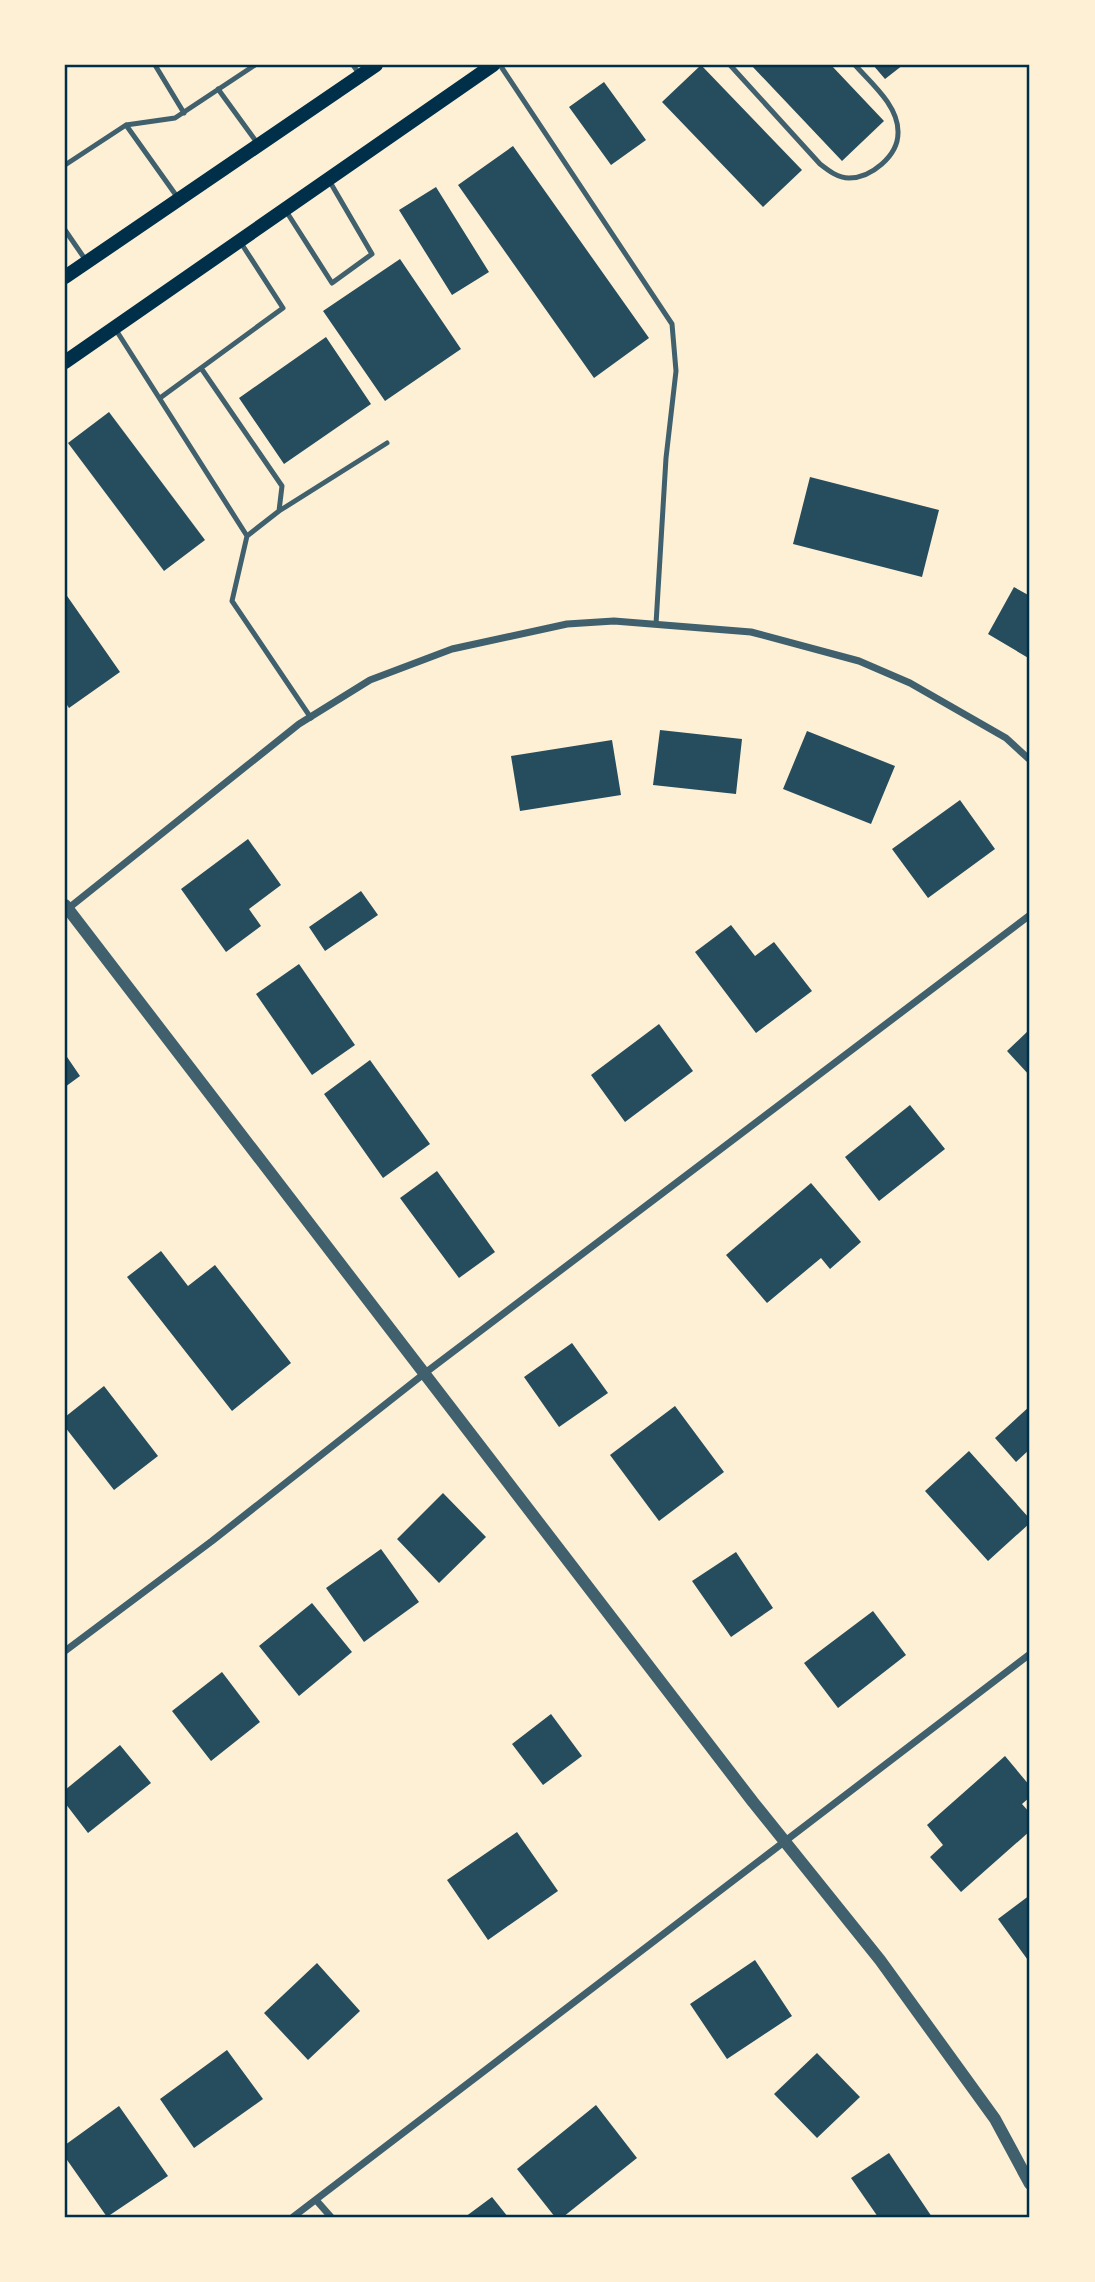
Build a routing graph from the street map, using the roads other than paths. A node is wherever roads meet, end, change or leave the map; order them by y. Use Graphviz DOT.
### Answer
graph roads {
  1 [pos="155,65"];
  2 [pos="254,65"];
  3 [pos="376,65"];
  4 [pos="493,65"];
  5 [pos="500,65"];
  6 [pos="730,65"];
  7 [pos="855,65"];
  8 [pos="356,70"];
  9 [pos="218,89"];
  10 [pos="184,113"];
  11 [pos="126,125"];
  12 [pos="258,144"];
  13 [pos="65,165"];
  14 [pos="328,179"];
  15 [pos="178,198"];
  16 [pos="285,209"];
  17 [pos="65,230"];
  18 [pos="239,240"];
  19 [pos="86,262"];
  20 [pos="65,277"];
  21 [pos="114,328"];
  22 [pos="65,362"];
  23 [pos="201,368"];
  24 [pos="160,398"];
  25 [pos="387,443"];
  26 [pos="279,511"];
  27 [pos="247,536"];
  28 [pos="656,624"];
  29 [pos="311,718"];
  30 [pos="1030,760"];
  31 [pos="66,909"];
  32 [pos="1030,915"];
  33 [pos="425,1373"];
  34 [pos="65,1651"];
  35 [pos="1030,1654"];
  36 [pos="784,1842"];
  37 [pos="1030,2184"];
  38 [pos="316,2200"];
  39 [pos="293,2217"];
  40 [pos="331,2217"];
  1 -- 10 [label="lane"];
  2 -- 9 [label="lane"];
  3 -- 8 [label="main road"];
  4 -- 14 [label="main road"];
  5 -- 28 [label="lane"];
  6 -- 7 [label="lane"];
  8 -- 12 [label="main road"];
  9 -- 10 [label="lane"];
  9 -- 12 [label="lane"];
  10 -- 11 [label="lane"];
  11 -- 13 [label="lane"];
  11 -- 15 [label="lane"];
  12 -- 15 [label="main road"];
  14 -- 16 [label="main road"];
  14 -- 16 [label="lane"];
  15 -- 19 [label="main road"];
  16 -- 18 [label="main road"];
  17 -- 19 [label="lane"];
  18 -- 21 [label="main road"];
  18 -- 23 [label="lane"];
  19 -- 20 [label="main road"];
  21 -- 22 [label="main road"];
  21 -- 24 [label="lane"];
  23 -- 24 [label="lane"];
  23 -- 26 [label="lane"];
  24 -- 27 [label="lane"];
  25 -- 26 [label="lane"];
  26 -- 27 [label="lane"];
  27 -- 29 [label="lane"];
  28 -- 29 [label="street"];
  28 -- 30 [label="street"];
  29 -- 31 [label="street"];
  31 -- 33 [label="street"];
  32 -- 33 [label="street"];
  33 -- 34 [label="street"];
  33 -- 36 [label="street"];
  35 -- 36 [label="street"];
  36 -- 37 [label="street"];
  36 -- 38 [label="street"];
  38 -- 39 [label="street"];
  38 -- 40 [label="street"];
}
